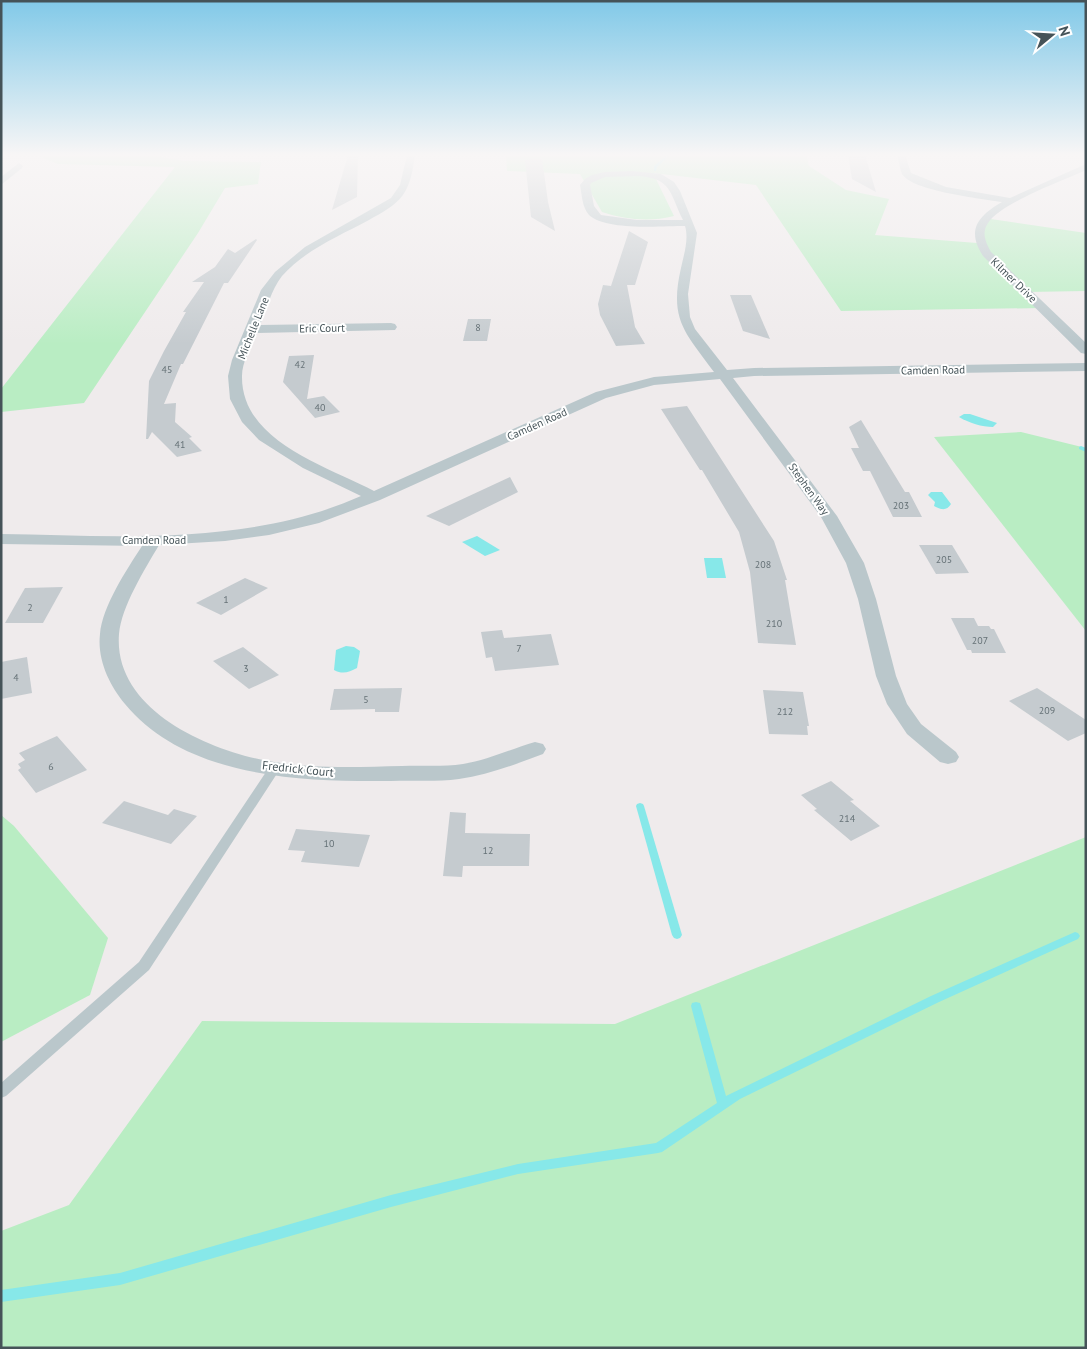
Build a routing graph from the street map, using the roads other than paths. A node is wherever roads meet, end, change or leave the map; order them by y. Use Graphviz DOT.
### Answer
graph roads {
  1 [pos="362,218"];
  2 [pos="602,218"];
  3 [pos="686,218"];
  4 [pos="987,218"];
  5 [pos="688,223"];
  6 [pos="391,327"];
  7 [pos="253,329"];
  8 [pos="1086,350"];
  9 [pos="1086,367"];
  10 [pos="722,374"];
  11 [pos="374,496"];
  12 [pos="1,539"];
  13 [pos="153,541"];
  14 [pos="535,748"];
  15 [pos="948,757"];
  16 [pos="274,768"];
  17 [pos="1,1092"];
  1 -- 7 [label="street, Michelle Lane"];
  2 -- 5 [label="street, Stephen Way"];
  3 -- 5 [label="street, Stephen Way"];
  4 -- 8 [label="street, Kilmer Drive"];
  5 -- 10 [label="street, Stephen Way"];
  6 -- 7 [label="street, Eric Court"];
  7 -- 11 [label="street, Michelle Lane"];
  9 -- 10 [label="street, Camden Road"];
  10 -- 11 [label="street, Camden Road"];
  10 -- 15 [label="street, Stephen Way"];
  11 -- 13 [label="street, Camden Road"];
  12 -- 13 [label="street, Camden Road"];
  13 -- 16 [label="street, Fredrick Court"];
  14 -- 16 [label="street, Fredrick Court"];
  16 -- 17 [label="lane"];
}
